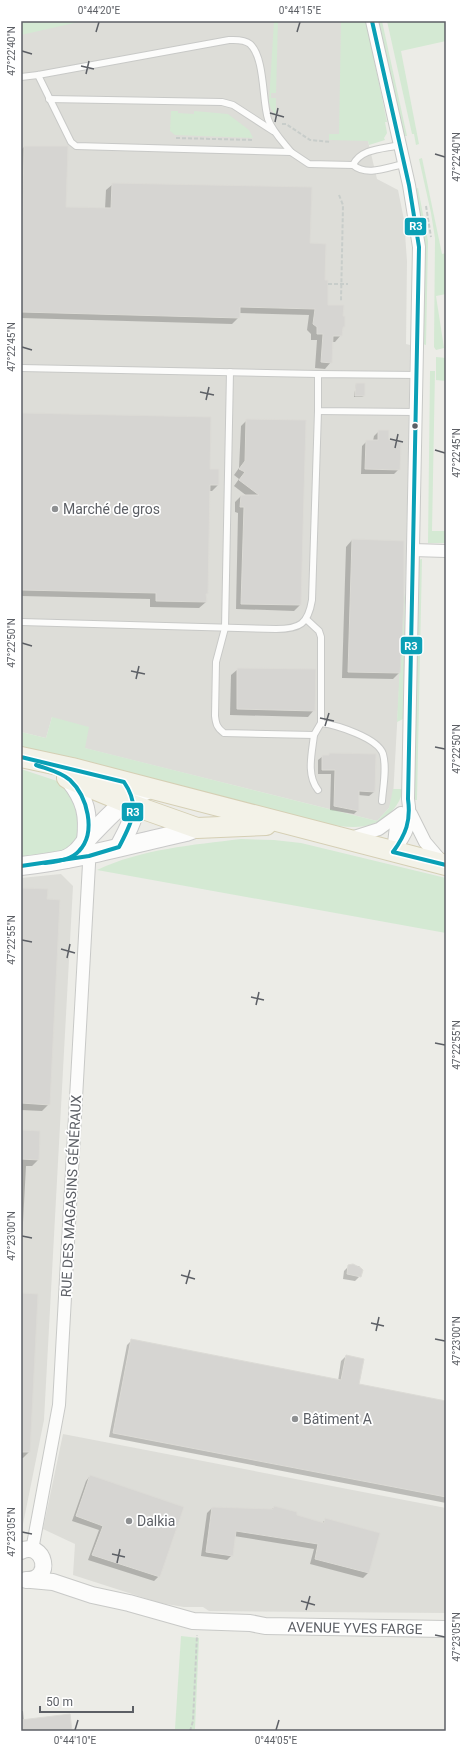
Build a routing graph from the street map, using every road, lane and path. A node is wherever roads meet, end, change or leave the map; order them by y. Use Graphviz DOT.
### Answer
graph roads {
  1 [pos="372,21"];
  2 [pos="38,75"];
  3 [pos="21,77"];
  4 [pos="50,98"];
  5 [pos="282,124"];
  6 [pos="275,132"];
  7 [pos="176,138"];
  8 [pos="253,140"];
  9 [pos="331,142"];
  10 [pos="400,145"];
  11 [pos="291,152"];
  12 [pos="404,164"];
  13 [pos="353,165"];
  14 [pos="339,195"];
  15 [pos="328,284"];
  16 [pos="341,284"];
  17 [pos="348,284"];
  18 [pos="341,301"];
  19 [pos="21,368"];
  20 [pos="230,372"];
  21 [pos="318,374"];
  22 [pos="416,375"];
  23 [pos="318,411"];
  24 [pos="416,412"];
  25 [pos="413,550"];
  26 [pos="446,550"];
  27 [pos="306,619"];
  28 [pos="21,622"];
  29 [pos="225,628"];
  30 [pos="321,723"];
  31 [pos="314,735"];
  32 [pos="21,758"];
  33 [pos="69,779"];
  34 [pos="318,790"];
  35 [pos="134,795"];
  36 [pos="382,801"];
  37 [pos="406,813"];
  38 [pos="288,824"];
  39 [pos="197,828"];
  40 [pos="346,840"];
  41 [pos="119,847"];
  42 [pos="87,848"];
  43 [pos="393,852"];
  44 [pos="445,865"];
  45 [pos="21,866"];
  46 [pos="26,1550"];
  47 [pos="44,1564"];
  48 [pos="26,1579"];
  49 [pos="66,1586"];
  50 [pos="92,1595"];
  51 [pos="265,1626"];
  52 [pos="197,1629"];
  53 [pos="446,1629"];
  54 [pos="190,1731"];
  1 -- 10 [label="street"];
  2 -- 3 [label="lane"];
  2 -- 4 [label="lane"];
  2 -- 6 [label="lane"];
  4 -- 6 [label="lane"];
  4 -- 11 [label="lane"];
  5 -- 9 [label="path"];
  6 -- 11 [label="lane"];
  7 -- 8 [label="path"];
  10 -- 12 [label="street"];
  10 -- 13 [label="lane"];
  11 -- 13 [label="lane"];
  12 -- 13 [label="lane"];
  12 -- 22 [label="street"];
  14 -- 16 [label="path"];
  15 -- 16 [label="path"];
  16 -- 17 [label="path"];
  16 -- 18 [label="path"];
  19 -- 20 [label="lane"];
  20 -- 21 [label="lane"];
  20 -- 29 [label="lane"];
  21 -- 22 [label="lane"];
  21 -- 23 [label="lane"];
  22 -- 24 [label="street"];
  23 -- 24 [label="lane"];
  23 -- 27 [label="lane"];
  24 -- 25 [label="street"];
  25 -- 26 [label="street"];
  25 -- 37 [label="street"];
  27 -- 29 [label="lane"];
  27 -- 30 [label="lane"];
  28 -- 29 [label="lane"];
  29 -- 31 [label="lane"];
  30 -- 31 [label="lane"];
  30 -- 36 [label="lane"];
  31 -- 34 [label="lane"];
  32 -- 33 [label="main road"];
  32 -- 35 [label="main road"];
  33 -- 35 [label="main road"];
  33 -- 42 [label="main road"];
  35 -- 38 [label="main road"];
  35 -- 39 [label="main road"];
  35 -- 41 [label="main road"];
  35 -- 42 [label="main road"];
  37 -- 40 [label="street"];
  37 -- 43 [label="street"];
  37 -- 44 [label="street"];
  38 -- 39 [label="main road"];
  38 -- 40 [label="main road"];
  39 -- 41 [label="main road"];
  40 -- 43 [label="main road"];
  41 -- 42 [label="main road"];
  42 -- 45 [label="main road"];
  42 -- 46 [label="street, RUE DES MAGASINS GÉNÉRAUX"];
  43 -- 44 [label="main road"];
  46 -- 47 [label="street, AVENUE YVES FARGE"];
  47 -- 48 [label="street"];
  47 -- 49 [label="street, AVENUE YVES FARGE"];
  48 -- 49 [label="street, AVENUE YVES FARGE"];
  49 -- 50 [label="street, AVENUE YVES FARGE"];
  50 -- 51 [label="street, AVENUE YVES FARGE"];
  50 -- 52 [label="street, AVENUE YVES FARGE"];
  51 -- 52 [label="street, AVENUE YVES FARGE"];
  51 -- 53 [label="street, AVENUE YVES FARGE"];
  52 -- 54 [label="path"];
}
